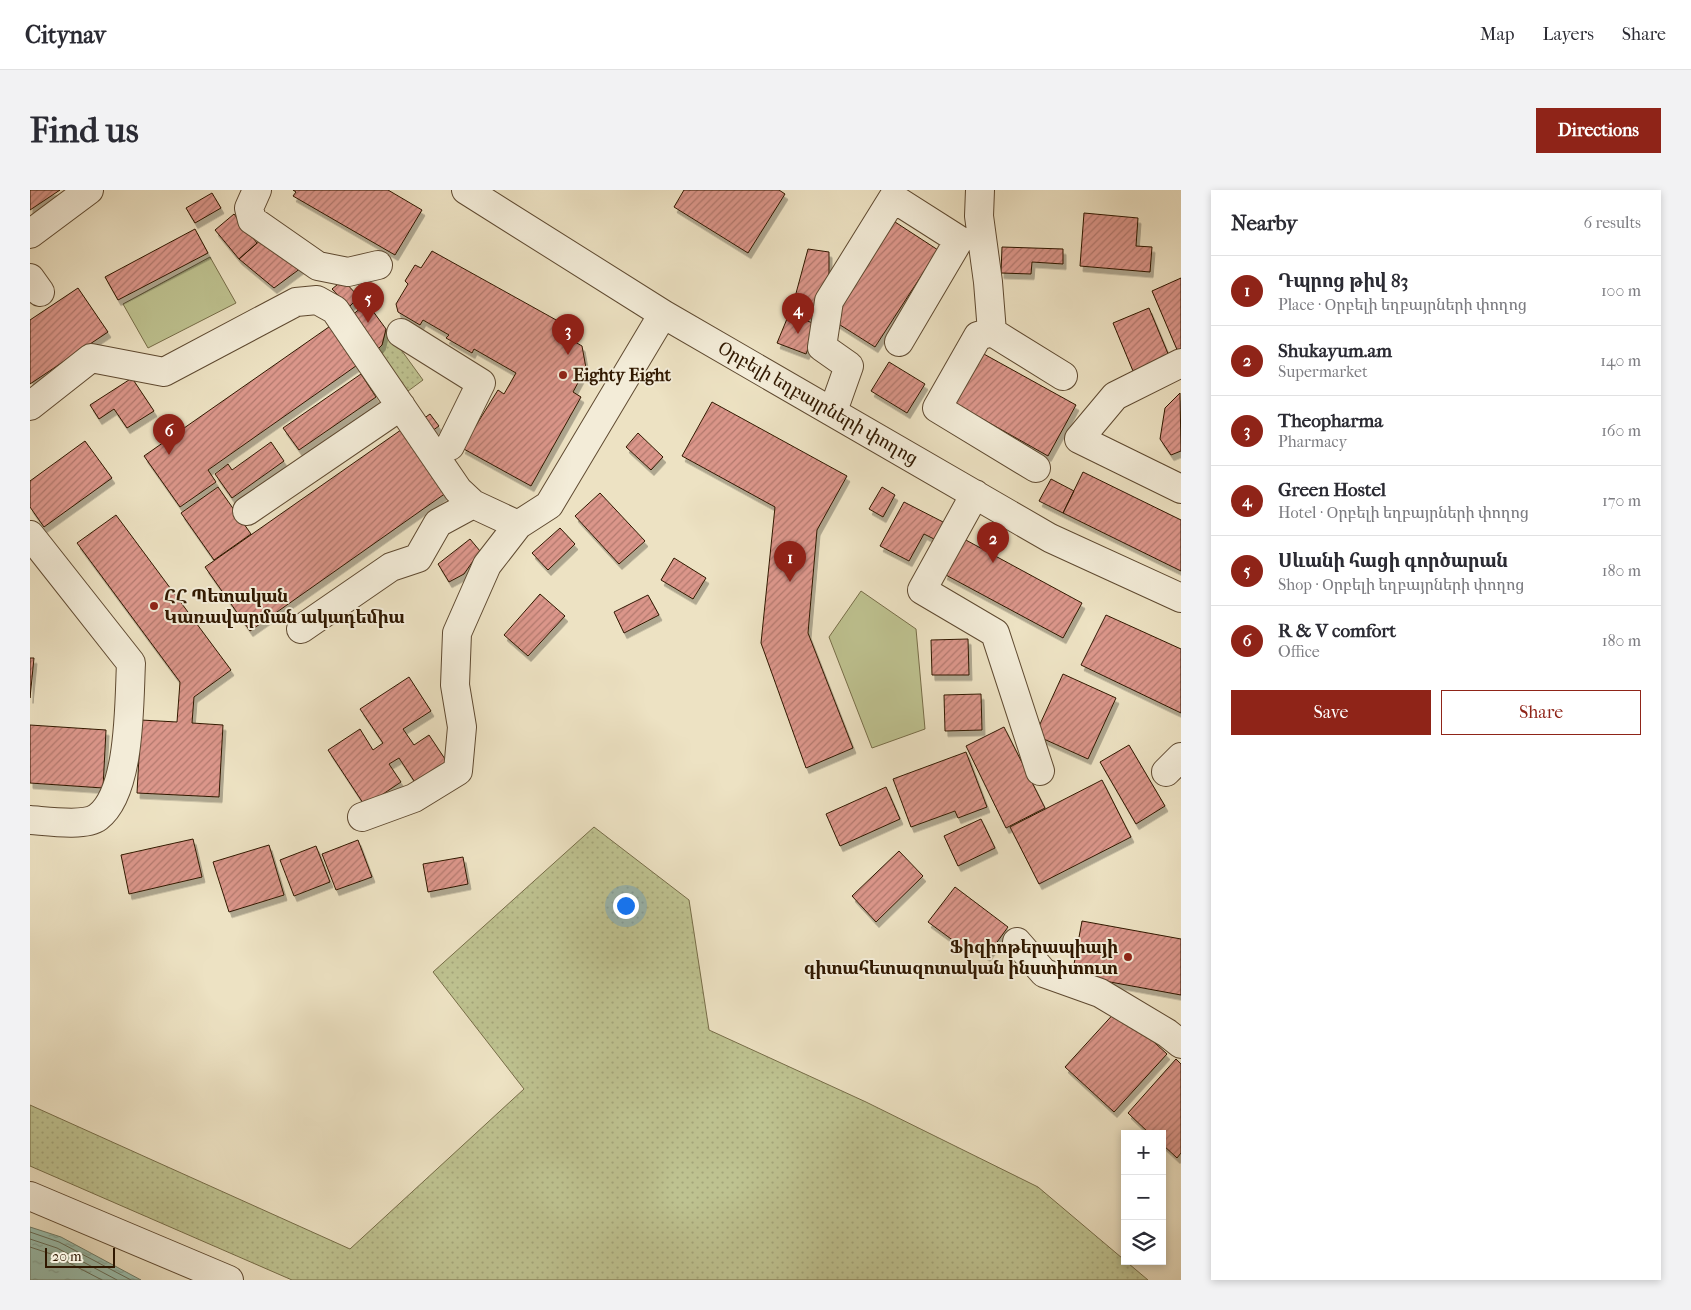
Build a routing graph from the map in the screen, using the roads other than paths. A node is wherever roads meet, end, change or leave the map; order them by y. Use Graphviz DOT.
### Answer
graph roads {
  1 [pos="89,190"];
  2 [pos="466,190"];
  3 [pos="980,190"];
  4 [pos="254,194"];
  5 [pos="30,234"];
  6 [pos="378,265"];
  7 [pos="663,314"];
  8 [pos="992,332"];
  9 [pos="401,333"];
  10 [pos="899,342"];
  11 [pos="1181,363"];
  12 [pos="1063,376"];
  13 [pos="30,406"];
  14 [pos="401,406"];
  15 [pos="833,411"];
  16 [pos="450,446"];
  17 [pos="1036,468"];
  18 [pos="1181,489"];
  19 [pos="975,494"];
  20 [pos="473,504"];
  21 [pos="247,512"];
  22 [pos="518,525"];
  23 [pos="30,535"];
  24 [pos="1181,598"];
  25 [pos="302,629"];
  26 [pos="1040,771"];
  27 [pos="362,817"];
  28 [pos="30,820"];
  29 [pos="1017,942"];
  30 [pos="1181,1044"];
  31 [pos="30,1196"];
  32 [pos="229,1280"];
  1 -- 5 [label="street"];
  2 -- 7 [label="street, Օրբելի եղբայրների փողոց"];
  3 -- 8 [label="street"];
  4 -- 6 [label="street"];
  7 -- 15 [label="street, Օրբելի եղբայրների փողոց"];
  7 -- 22 [label="street"];
  8 -- 12 [label="street"];
  8 -- 17 [label="street"];
  9 -- 16 [label="street"];
  10 -- 15 [label="street"];
  11 -- 18 [label="street"];
  13 -- 14 [label="street"];
  14 -- 20 [label="street"];
  14 -- 21 [label="street"];
  15 -- 19 [label="street, Օրբելի եղբայրների փողոց"];
  19 -- 24 [label="street, Օրբելի եղբայրների փողոց"];
  19 -- 26 [label="street"];
  20 -- 22 [label="street"];
  20 -- 25 [label="street"];
  22 -- 27 [label="street"];
  23 -- 28 [label="street"];
  29 -- 30 [label="street"];
  31 -- 32 [label="street"];
}
